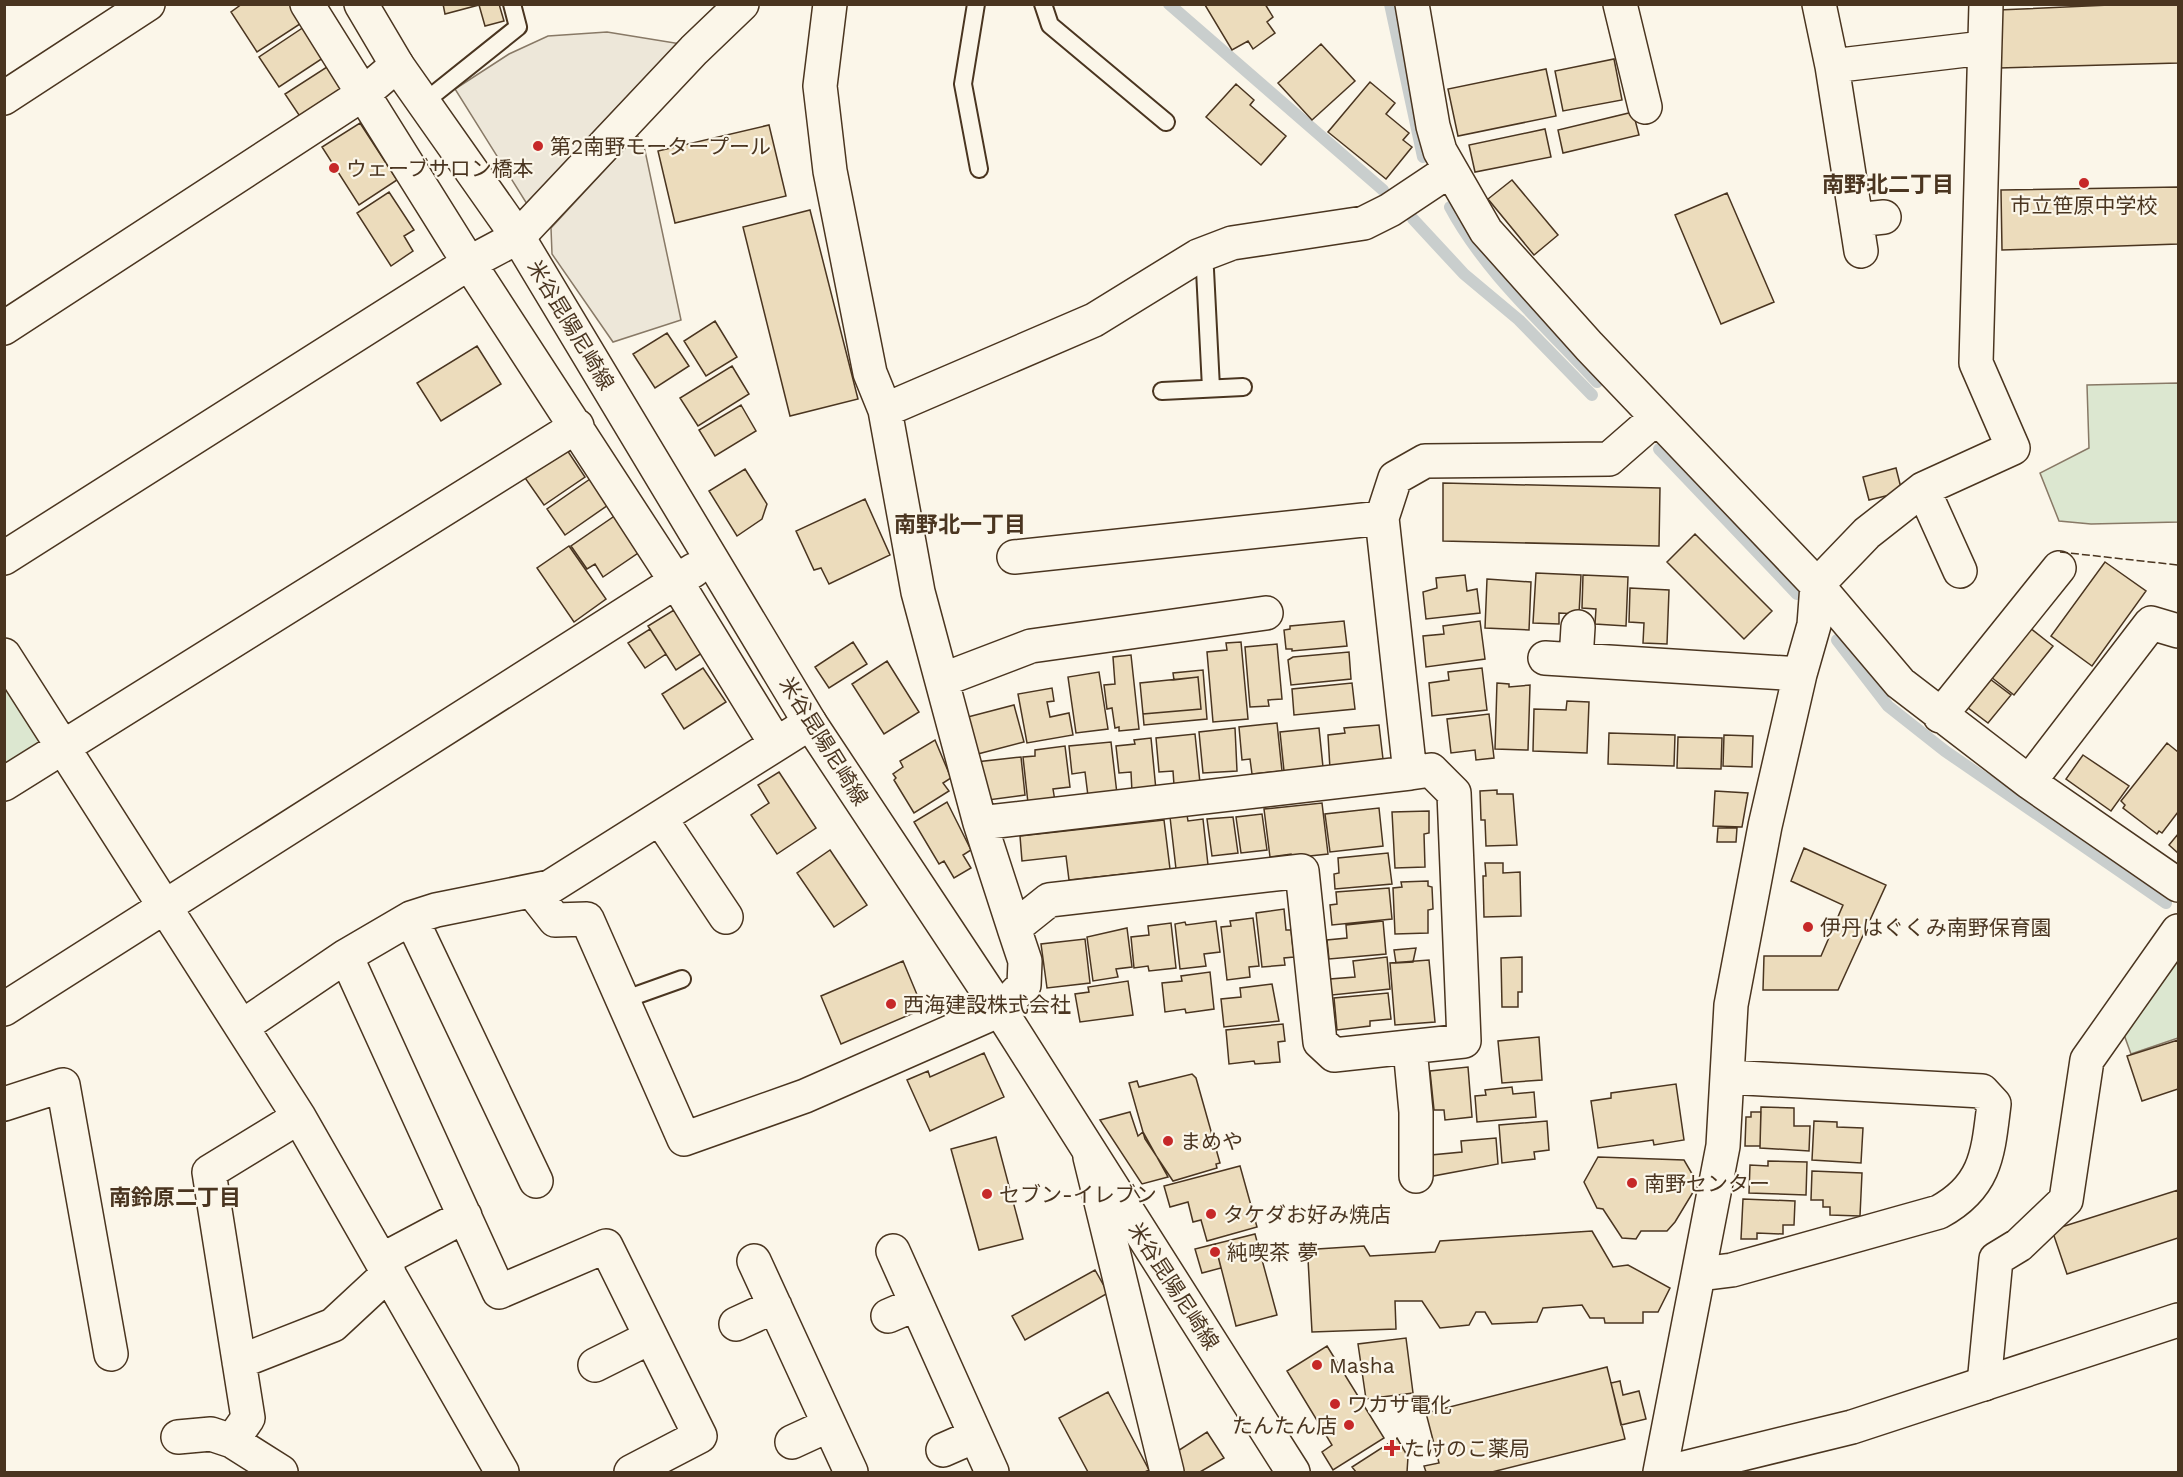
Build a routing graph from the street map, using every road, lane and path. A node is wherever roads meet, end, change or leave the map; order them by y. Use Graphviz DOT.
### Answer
graph roads {
  1 [pos="148,4"];
  2 [pos="307,4"];
  3 [pos="361,4"];
  4 [pos="512,4"];
  5 [pos="742,4"];
  6 [pos="830,4"];
  7 [pos="976,4"];
  8 [pos="1043,4"];
  9 [pos="1412,4"];
  10 [pos="1620,4"];
  11 [pos="1819,4"];
  12 [pos="1986,4"];
  13 [pos="1983,48"];
  14 [pos="397,65"];
  15 [pos="1832,66"];
  16 [pos="363,94"];
  17 [pos="4,98"];
  18 [pos="423,103"];
  19 [pos="1645,107"];
  20 [pos="1166,122"];
  21 [pos="979,169"];
  22 [pos="1450,170"];
  23 [pos="1867,229"];
  24 [pos="518,237"];
  25 [pos="1198,256"];
  26 [pos="469,263"];
  27 [pos="4,328"];
  28 [pos="1243,387"];
  29 [pos="1210,388"];
  30 [pos="1162,391"];
  31 [pos="885,410"];
  32 [pos="1656,418"];
  33 [pos="577,426"];
  34 [pos="1923,489"];
  35 [pos="1382,518"];
  36 [pos="712,557"];
  37 [pos="1014,557"];
  38 [pos="4,558"];
  39 [pos="2059,568"];
  40 [pos="1960,571"];
  41 [pos="677,583"];
  42 [pos="1817,585"];
  43 [pos="1266,613"];
  44 [pos="1578,627"];
  45 [pos="2178,631"];
  46 [pos="4,655"];
  47 [pos="1800,674"];
  48 [pos="942,680"];
  49 [pos="1940,716"];
  50 [pos="810,723"];
  51 [pos="776,744"];
  52 [pos="62,747"];
  53 [pos="1410,773"];
  54 [pos="2029,782"];
  55 [pos="4,784"];
  56 [pos="660,818"];
  57 [pos="980,824"];
  58 [pos="2178,885"];
  59 [pos="533,892"];
  60 [pos="166,906"];
  61 [pos="726,917"];
  62 [pos="411,918"];
  63 [pos="1014,928"];
  64 [pos="2178,931"];
  65 [pos="346,956"];
  66 [pos="682,979"];
  67 [pos="622,1000"];
  68 [pos="4,1009"];
  69 [pos="1000,1010"];
  70 [pos="243,1026"];
  71 [pos="1410,1048"];
  72 [pos="1727,1077"];
  73 [pos="4,1104"];
  74 [pos="299,1117"];
  75 [pos="1090,1153"];
  76 [pos="1416,1176"];
  77 [pos="536,1181"];
  78 [pos="465,1216"];
  79 [pos="893,1251"];
  80 [pos="754,1262"];
  81 [pos="385,1267"];
  82 [pos="1700,1274"];
  83 [pos="775,1306"];
  84 [pos="2178,1320"];
  85 [pos="736,1324"];
  86 [pos="651,1337"];
  87 [pos="111,1354"];
  88 [pos="239,1362"];
  89 [pos="595,1365"];
  90 [pos="1984,1384"];
  91 [pos="829,1425"];
  92 [pos="975,1436"];
  93 [pos="178,1437"];
  94 [pos="232,1441"];
  95 [pos="792,1442"];
  96 [pos="943,1450"];
  97 [pos="280,1473"];
  98 [pos="502,1473"];
  99 [pos="631,1473"];
  100 [pos="851,1473"];
  101 [pos="992,1473"];
  102 [pos="1167,1473"];
  103 [pos="1293,1473"];
  104 [pos="1660,1473"];
  105 [pos="1668,1473"];
  1 -- 17 [label="street"];
  2 -- 16 [label="street"];
  3 -- 14 [label="street, 米谷昆陽尼崎線"];
  4 -- 18 [label="lane"];
  5 -- 24 [label="street"];
  6 -- 31 [label="street"];
  7 -- 21 [label="lane"];
  8 -- 20 [label="lane"];
  9 -- 22 [label="street"];
  10 -- 19 [label="street"];
  11 -- 15 [label="street"];
  12 -- 13 [label="street"];
  13 -- 15 [label="street"];
  13 -- 34 [label="street"];
  14 -- 16 [label="street"];
  14 -- 18 [label="street, 米谷昆陽尼崎線"];
  15 -- 23 [label="street"];
  16 -- 26 [label="street"];
  16 -- 27 [label="street"];
  18 -- 24 [label="street, 米谷昆陽尼崎線"];
  22 -- 25 [label="street"];
  22 -- 32 [label="street"];
  24 -- 26 [label="street"];
  24 -- 36 [label="street, 米谷昆陽尼崎線"];
  25 -- 29 [label="lane"];
  25 -- 31 [label="street"];
  26 -- 33 [label="street"];
  26 -- 38 [label="street"];
  28 -- 29 [label="lane"];
  29 -- 30 [label="lane"];
  31 -- 48 [label="street"];
  32 -- 35 [label="street"];
  32 -- 42 [label="street"];
  33 -- 41 [label="street"];
  33 -- 52 [label="street"];
  34 -- 40 [label="street"];
  34 -- 42 [label="street"];
  35 -- 37 [label="street"];
  35 -- 53 [label="street"];
  36 -- 41 [label="street"];
  36 -- 50 [label="street, 米谷昆陽尼崎線"];
  39 -- 49 [label="street"];
  41 -- 51 [label="street"];
  41 -- 60 [label="street"];
  42 -- 47 [label="street"];
  42 -- 49 [label="street"];
  43 -- 48 [label="street"];
  44 -- 47 [label="street"];
  45 -- 54 [label="street"];
  46 -- 52 [label="street"];
  47 -- 72 [label="street"];
  48 -- 57 [label="street"];
  49 -- 54 [label="street"];
  50 -- 51 [label="street"];
  50 -- 69 [label="street, 米谷昆陽尼崎線"];
  51 -- 56 [label="street"];
  52 -- 55 [label="street"];
  52 -- 60 [label="street"];
  53 -- 57 [label="street"];
  53 -- 71 [label="street"];
  54 -- 58 [label="street"];
  56 -- 59 [label="street"];
  56 -- 61 [label="street"];
  57 -- 63 [label="street"];
  59 -- 62 [label="street"];
  59 -- 67 [label="street"];
  60 -- 68 [label="street"];
  60 -- 70 [label="street"];
  62 -- 65 [label="street"];
  62 -- 77 [label="street"];
  63 -- 69 [label="street"];
  63 -- 71 [label="street"];
  64 -- 90 [label="street"];
  65 -- 70 [label="street"];
  65 -- 78 [label="street"];
  66 -- 67 [label="lane"];
  67 -- 69 [label="street"];
  69 -- 75 [label="street, 米谷昆陽尼崎線"];
  70 -- 74 [label="street"];
  71 -- 76 [label="street"];
  72 -- 82 [label="street"];
  72 -- 82 [label="street"];
  73 -- 87 [label="street"];
  74 -- 81 [label="street"];
  74 -- 88 [label="street"];
  75 -- 102 [label="street"];
  75 -- 103 [label="street, 米谷昆陽尼崎線"];
  78 -- 81 [label="street"];
  78 -- 86 [label="street"];
  79 -- 92 [label="street"];
  80 -- 83 [label="street"];
  81 -- 88 [label="street"];
  81 -- 98 [label="street"];
  82 -- 104 [label="street"];
  83 -- 85 [label="street"];
  83 -- 91 [label="street"];
  84 -- 90 [label="street"];
  86 -- 89 [label="street"];
  86 -- 99 [label="street"];
  88 -- 94 [label="street"];
  90 -- 105 [label="street"];
  91 -- 95 [label="street"];
  91 -- 100 [label="street"];
  92 -- 96 [label="street"];
  92 -- 101 [label="street"];
  93 -- 94 [label="street"];
  94 -- 97 [label="street"];
}
